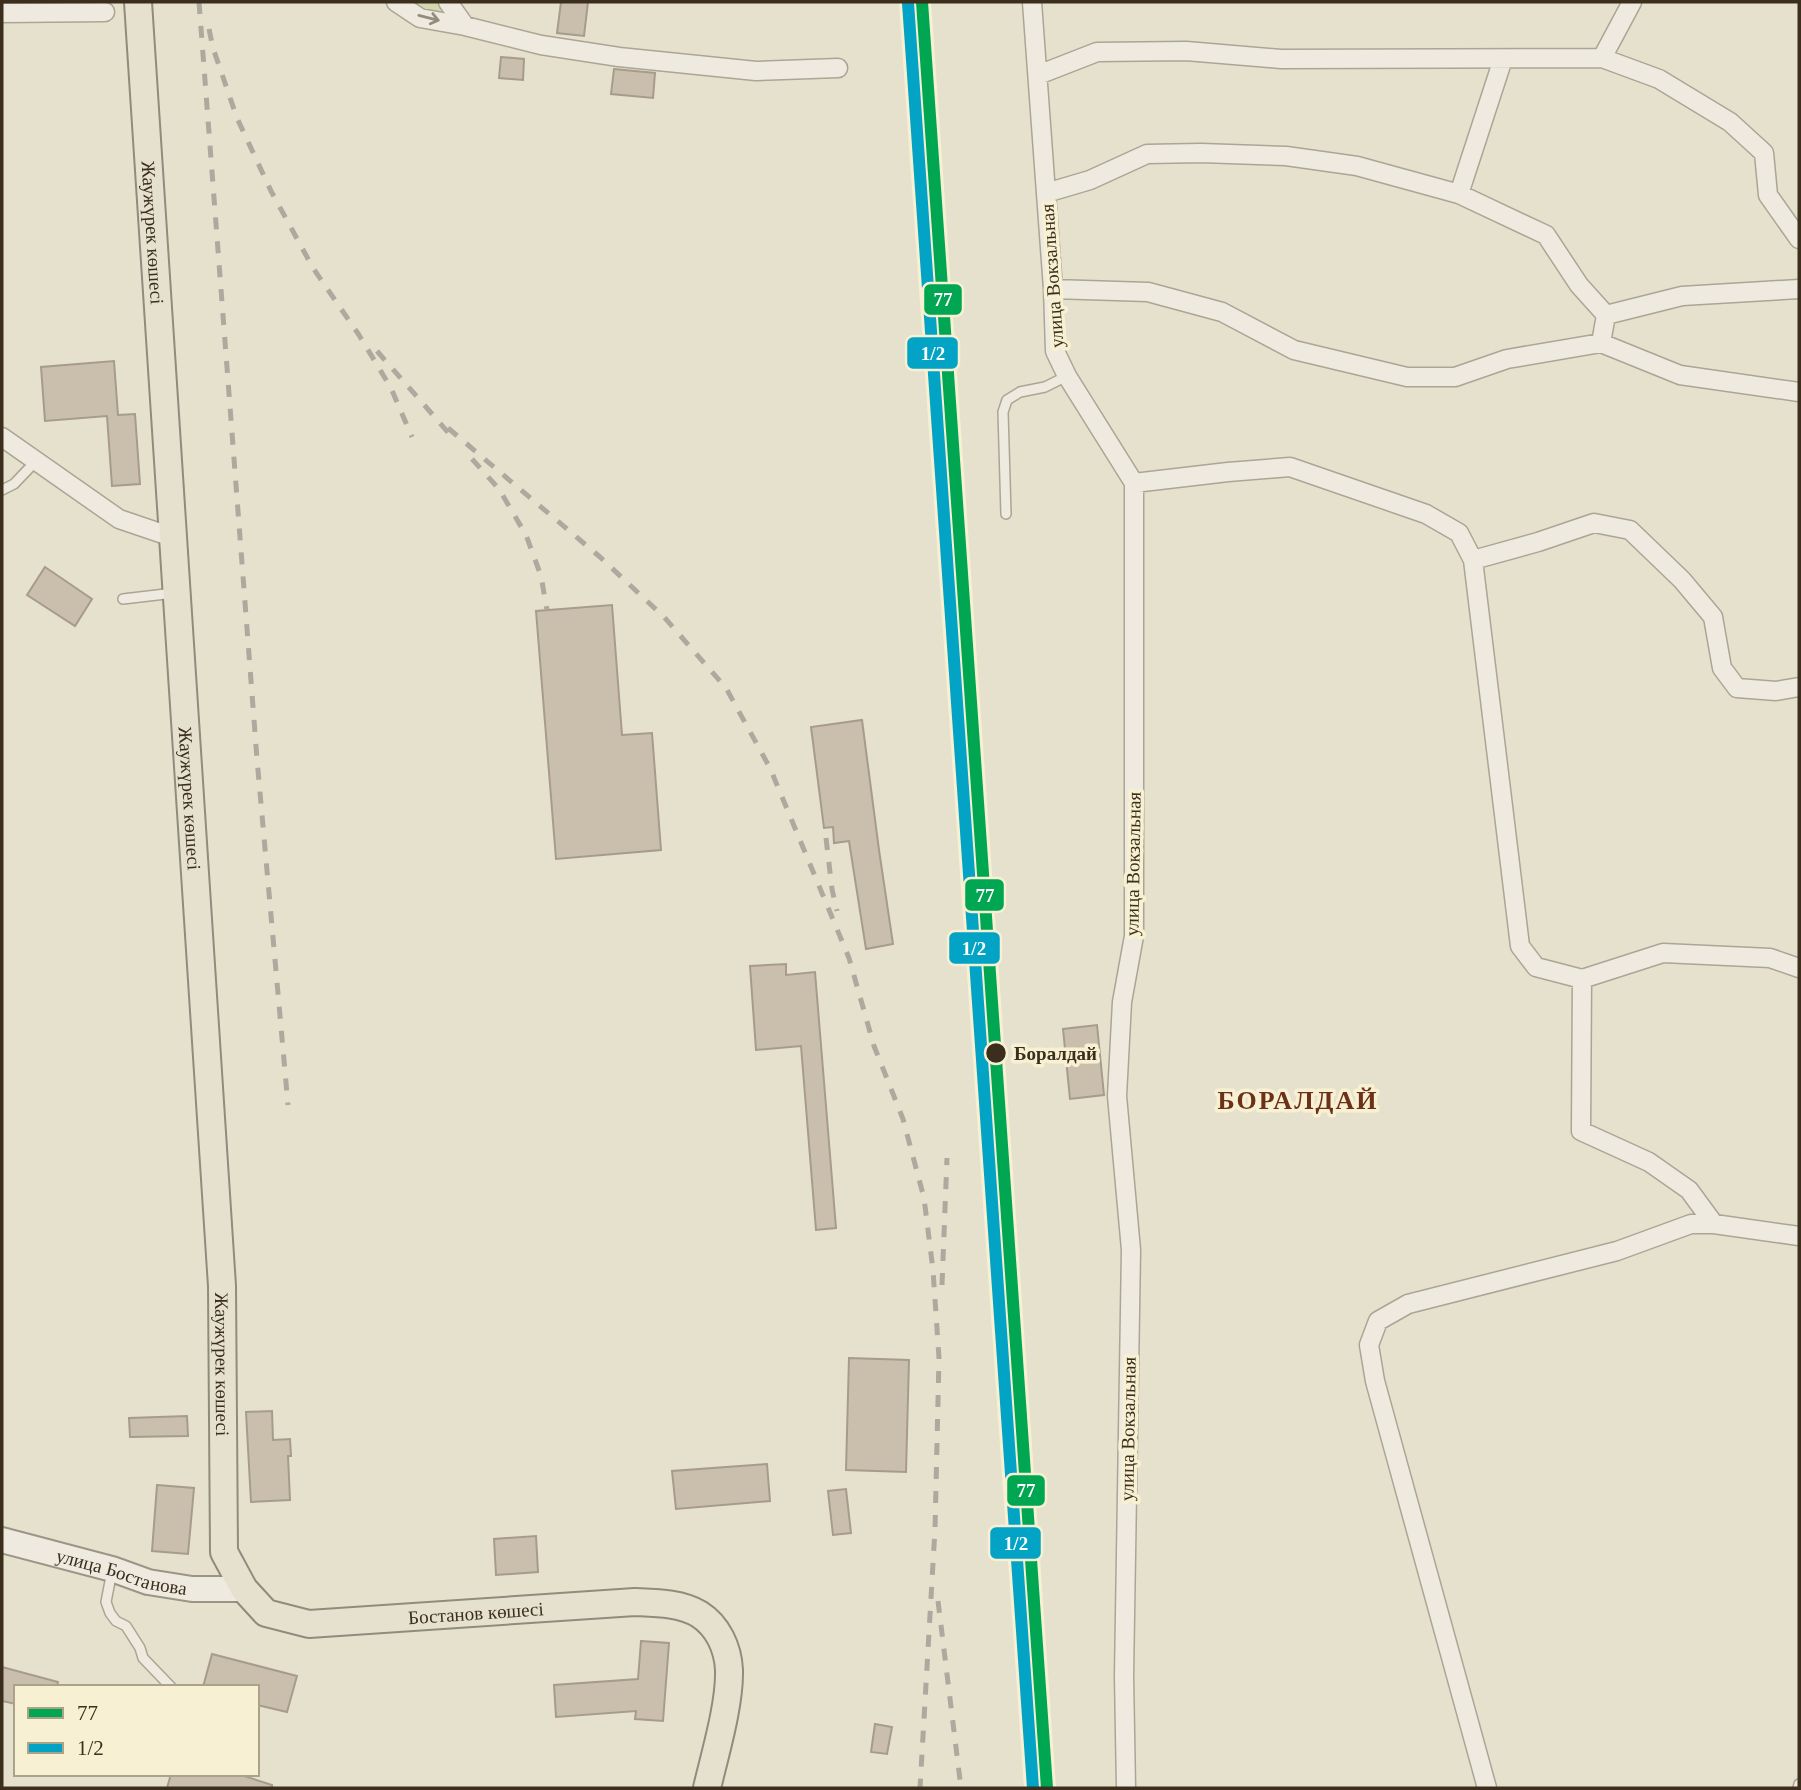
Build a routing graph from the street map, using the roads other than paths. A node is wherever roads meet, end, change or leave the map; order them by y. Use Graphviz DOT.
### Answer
graph roads {
  1 [pos="138,2"];
  2 [pos="396,2"];
  3 [pos="448,2"];
  4 [pos="1032,2"];
  5 [pos="1632,2"];
  6 [pos="105,12"];
  7 [pos="2,13"];
  8 [pos="465,26"];
  9 [pos="1602,58"];
  10 [pos="1503,59"];
  11 [pos="838,68"];
  12 [pos="1038,75"];
  13 [pos="1046,193"];
  14 [pos="1459,194"];
  15 [pos="1799,239"];
  16 [pos="1053,289"];
  17 [pos="1799,289"];
  18 [pos="1606,315"];
  19 [pos="1601,343"];
  20 [pos="1067,376"];
  21 [pos="1799,392"];
  22 [pos="2,438"];
  23 [pos="36,461"];
  24 [pos="1133,484"];
  25 [pos="2,490"];
  26 [pos="1006,514"];
  27 [pos="172,537"];
  28 [pos="1473,561"];
  29 [pos="176,593"];
  30 [pos="123,599"];
  31 [pos="1799,687"];
  32 [pos="1799,968"];
  33 [pos="1582,979"];
  34 [pos="1714,1224"];
  35 [pos="1799,1236"];
  36 [pos="2,1540"];
  37 [pos="112,1569"];
  38 [pos="244,1589"];
  39 [pos="169,1685"];
  40 [pos="707,1788"];
  41 [pos="1126,1788"];
  42 [pos="1487,1788"];
  1 -- 27 [label="main road, Жаужүрек көшесі"];
  2 -- 8 [label="street, one-way"];
  3 -- 8 [label="street"];
  4 -- 12 [label="street, улица Вокзальная"];
  5 -- 9 [label="street"];
  6 -- 7 [label="street"];
  8 -- 11 [label="street"];
  9 -- 10 [label="street"];
  9 -- 15 [label="street"];
  10 -- 12 [label="street"];
  10 -- 14 [label="street"];
  12 -- 13 [label="street, улица Вокзальная"];
  13 -- 14 [label="street"];
  13 -- 16 [label="street, улица Вокзальная"];
  14 -- 18 [label="street"];
  16 -- 19 [label="street"];
  16 -- 20 [label="street, улица Вокзальная"];
  17 -- 18 [label="street"];
  18 -- 19 [label="street"];
  19 -- 21 [label="street"];
  20 -- 24 [label="street, улица Вокзальная"];
  20 -- 26 [label="lane"];
  22 -- 23 [label="street"];
  23 -- 25 [label="lane"];
  23 -- 27 [label="street"];
  24 -- 28 [label="street"];
  24 -- 41 [label="street, улица Вокзальная"];
  27 -- 29 [label="main road, Жаужүрек көшесі"];
  28 -- 31 [label="street"];
  28 -- 33 [label="street"];
  29 -- 30 [label="lane"];
  29 -- 38 [label="main road, Жаужүрек көшесі"];
  32 -- 33 [label="street"];
  33 -- 34 [label="street"];
  34 -- 35 [label="street"];
  34 -- 42 [label="street"];
  36 -- 37 [label="street, улица Бостанова"];
  37 -- 38 [label="street, улица Бостанова"];
  37 -- 39 [label="lane"];
  38 -- 40 [label="main road, Бостанов көшесі"];
}
